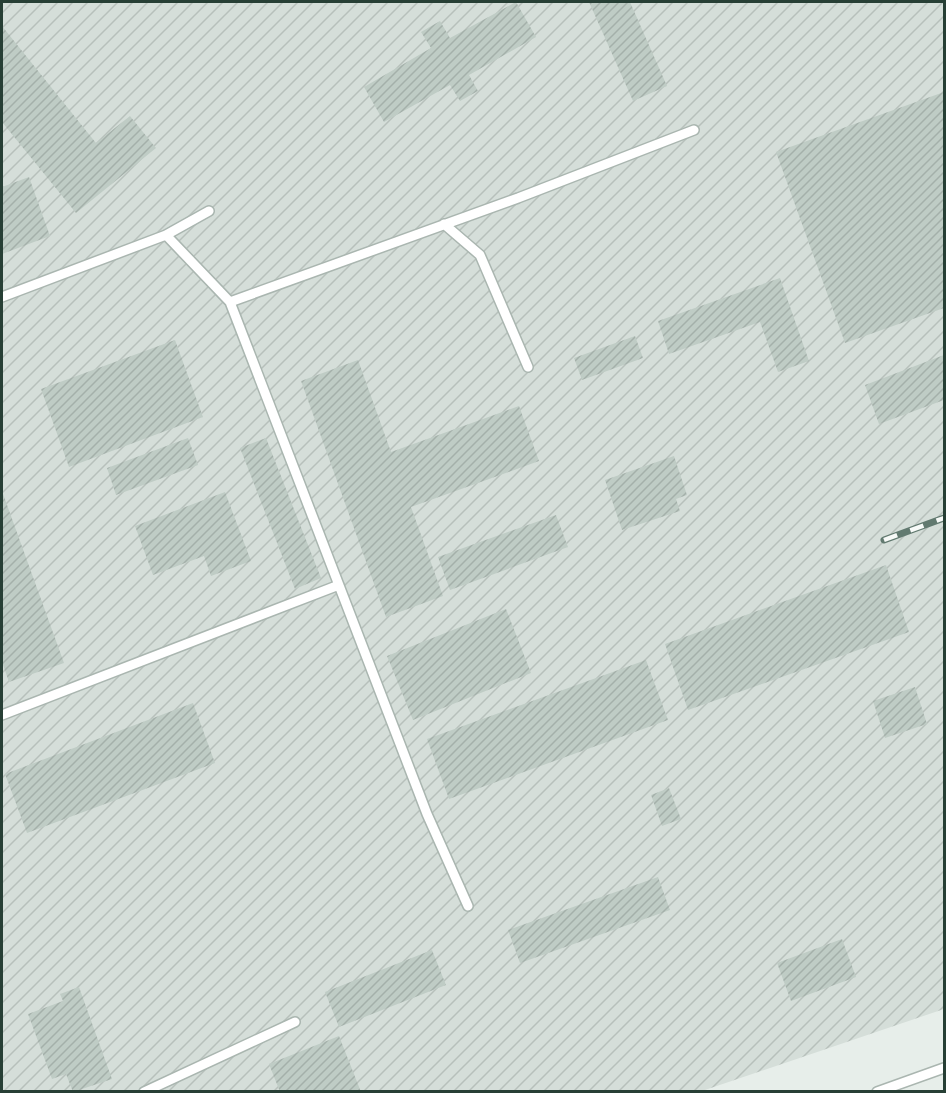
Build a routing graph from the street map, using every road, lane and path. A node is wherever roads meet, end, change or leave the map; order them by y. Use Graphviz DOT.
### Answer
graph roads {
  1 [pos="694,130"];
  2 [pos="209,211"];
  3 [pos="444,224"];
  4 [pos="166,235"];
  5 [pos="2,297"];
  6 [pos="230,302"];
  7 [pos="528,368"];
  8 [pos="339,585"];
  9 [pos="2,715"];
  10 [pos="468,906"];
  11 [pos="295,1022"];
  12 [pos="945,1068"];
  13 [pos="144,1092"];
  14 [pos="877,1092"];
  1 -- 3 [label="lane"];
  2 -- 4 [label="lane"];
  3 -- 6 [label="lane"];
  3 -- 7 [label="lane"];
  4 -- 5 [label="lane"];
  4 -- 6 [label="lane"];
  6 -- 8 [label="lane"];
  8 -- 9 [label="lane"];
  8 -- 10 [label="lane"];
  11 -- 13 [label="lane"];
  12 -- 14 [label="lane"];
}
